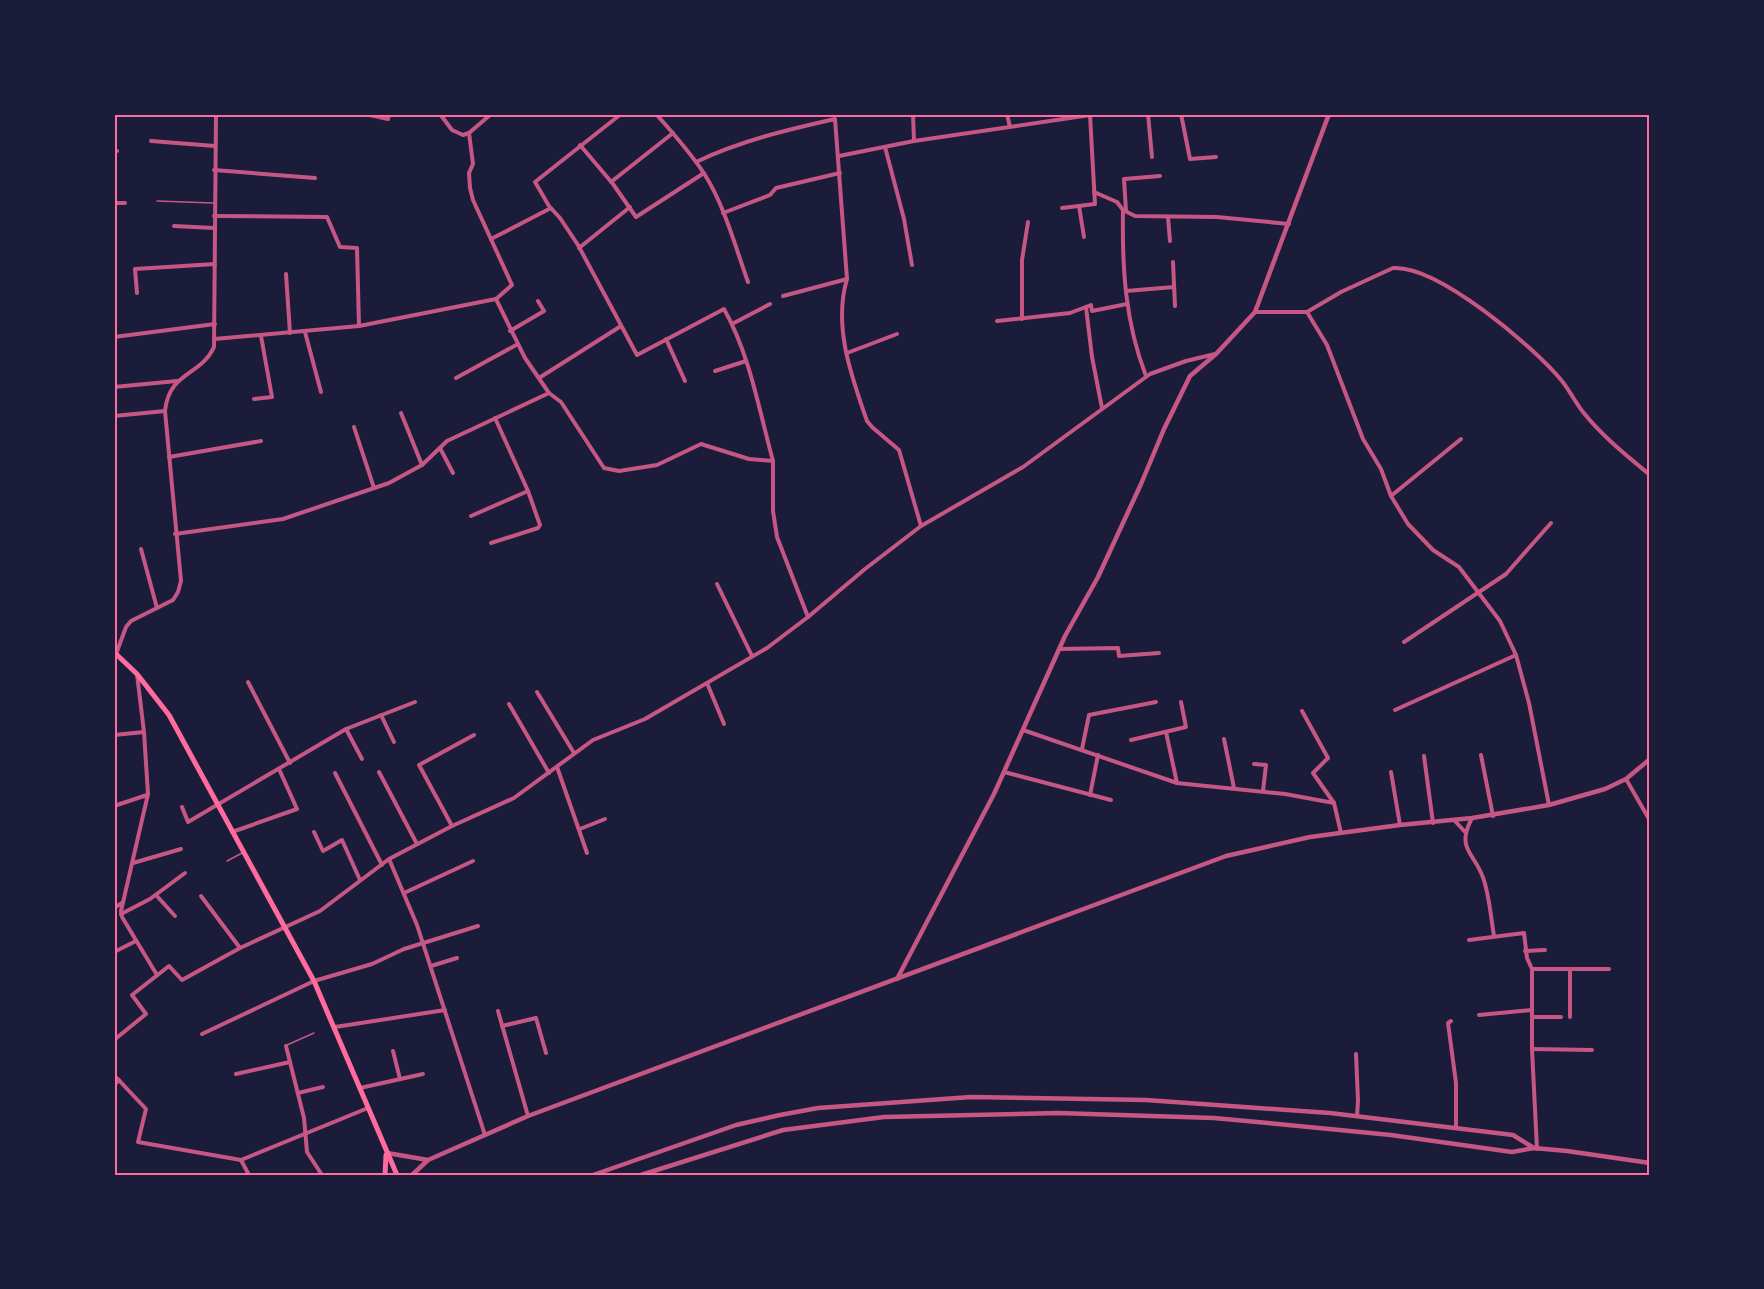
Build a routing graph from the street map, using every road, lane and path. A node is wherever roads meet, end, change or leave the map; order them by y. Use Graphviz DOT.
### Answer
graph roads {
  1 [pos="216,114"];
  2 [pos="365,114"];
  3 [pos="389,114"];
  4 [pos="440,114"];
  5 [pos="491,114"];
  6 [pos="621,114"];
  7 [pos="656,114"];
  8 [pos="913,114"];
  9 [pos="1007,114"];
  10 [pos="1097,114"];
  11 [pos="1148,114"];
  12 [pos="1181,114"];
  13 [pos="1329,114"];
  14 [pos="1090,115"];
  15 [pos="1010,127"];
  16 [pos="469,133"];
  17 [pos="673,133"];
  18 [pos="151,141"];
  19 [pos="914,141"];
  20 [pos="214,146"];
  21 [pos="580,146"];
  22 [pos="885,147"];
  23 [pos="839,156"];
  24 [pos="1152,157"];
  25 [pos="1216,157"];
  26 [pos="696,162"];
  27 [pos="214,170"];
  28 [pos="704,173"];
  29 [pos="840,173"];
  30 [pos="1160,176"];
  31 [pos="315,178"];
  32 [pos="611,182"];
  33 [pos="1094,192"];
  34 [pos="157,201"];
  35 [pos="114,203"];
  36 [pos="124,203"];
  37 [pos="214,203"];
  38 [pos="1079,206"];
  39 [pos="630,207"];
  40 [pos="551,208"];
  41 [pos="1062,208"];
  42 [pos="1125,211"];
  43 [pos="723,213"];
  44 [pos="214,216"];
  45 [pos="1168,216"];
  46 [pos="1028,222"];
  47 [pos="1289,224"];
  48 [pos="174,226"];
  49 [pos="214,228"];
  50 [pos="1084,237"];
  51 [pos="491,239"];
  52 [pos="1170,241"];
  53 [pos="579,248"];
  54 [pos="1173,262"];
  55 [pos="214,264"];
  56 [pos="912,265"];
  57 [pos="286,274"];
  58 [pos="847,279"];
  59 [pos="748,282"];
  60 [pos="1174,287"];
  61 [pos="1126,291"];
  62 [pos="137,292"];
  63 [pos="783,296"];
  64 [pos="496,299"];
  65 [pos="538,301"];
  66 [pos="770,304"];
  67 [pos="1127,304"];
  68 [pos="1175,306"];
  69 [pos="1086,307"];
  70 [pos="1255,312"];
  71 [pos="1307,312"];
  72 [pos="1022,319"];
  73 [pos="997,321"];
  74 [pos="215,324"];
  75 [pos="732,324"];
  76 [pos="359,326"];
  77 [pos="621,326"];
  78 [pos="510,331"];
  79 [pos="305,332"];
  80 [pos="290,333"];
  81 [pos="897,334"];
  82 [pos="261,336"];
  83 [pos="114,337"];
  84 [pos="214,339"];
  85 [pos="666,339"];
  86 [pos="518,344"];
  87 [pos="847,353"];
  88 [pos="1216,354"];
  89 [pos="746,361"];
  90 [pos="715,371"];
  91 [pos="1146,376"];
  92 [pos="456,378"];
  93 [pos="539,378"];
  94 [pos="178,381"];
  95 [pos="685,381"];
  96 [pos="114,387"];
  97 [pos="321,392"];
  98 [pos="549,393"];
  99 [pos="254,399"];
  100 [pos="1102,408"];
  101 [pos="165,411"];
  102 [pos="401,413"];
  103 [pos="114,416"];
  104 [pos="495,418"];
  105 [pos="354,427"];
  106 [pos="1461,439"];
  107 [pos="261,441"];
  108 [pos="440,448"];
  109 [pos="169,457"];
  110 [pos="773,461"];
  111 [pos="422,465"];
  112 [pos="453,473"];
  113 [pos="1650,475"];
  114 [pos="374,488"];
  115 [pos="528,491"];
  116 [pos="1391,496"];
  117 [pos="471,516"];
  118 [pos="1551,523"];
  119 [pos="921,526"];
  120 [pos="175,534"];
  121 [pos="491,543"];
  122 [pos="141,549"];
  123 [pos="717,584"];
  124 [pos="1479,594"];
  125 [pos="157,608"];
  126 [pos="808,617"];
  127 [pos="1404,642"];
  128 [pos="1059,649"];
  129 [pos="115,653"];
  130 [pos="1159,653"];
  131 [pos="1516,655"];
  132 [pos="752,656"];
  133 [pos="137,674"];
  134 [pos="248,682"];
  135 [pos="706,683"];
  136 [pos="537,692"];
  137 [pos="415,702"];
  138 [pos="1156,702"];
  139 [pos="1181,702"];
  140 [pos="509,704"];
  141 [pos="1395,710"];
  142 [pos="1302,711"];
  143 [pos="381,716"];
  144 [pos="724,724"];
  145 [pos="346,729"];
  146 [pos="1023,730"];
  147 [pos="144,732"];
  148 [pos="1166,732"];
  149 [pos="114,735"];
  150 [pos="474,735"];
  151 [pos="1224,739"];
  152 [pos="1131,740"];
  153 [pos="394,742"];
  154 [pos="1082,749"];
  155 [pos="574,753"];
  156 [pos="1481,755"];
  157 [pos="1098,756"];
  158 [pos="1424,756"];
  159 [pos="362,759"];
  160 [pos="1650,759"];
  161 [pos="290,763"];
  162 [pos="1254,764"];
  163 [pos="557,767"];
  164 [pos="279,769"];
  165 [pos="335,772"];
  166 [pos="379,772"];
  167 [pos="1004,772"];
  168 [pos="1391,772"];
  169 [pos="549,773"];
  170 [pos="1626,779"];
  171 [pos="1177,783"];
  172 [pos="1234,788"];
  173 [pos="1263,791"];
  174 [pos="148,794"];
  175 [pos="1090,795"];
  176 [pos="1111,800"];
  177 [pos="1334,803"];
  178 [pos="217,804"];
  179 [pos="1549,805"];
  180 [pos="114,806"];
  181 [pos="182,807"];
  182 [pos="1493,816"];
  183 [pos="605,819"];
  184 [pos="1472,819"];
  185 [pos="1449,821"];
  186 [pos="1433,823"];
  187 [pos="1400,825"];
  188 [pos="452,826"];
  189 [pos="580,829"];
  190 [pos="232,832"];
  191 [pos="314,832"];
  192 [pos="1341,833"];
  193 [pos="1466,833"];
  194 [pos="417,844"];
  195 [pos="1650,848"];
  196 [pos="181,849"];
  197 [pos="243,852"];
  198 [pos="587,853"];
  199 [pos="389,859"];
  200 [pos="227,861"];
  201 [pos="473,861"];
  202 [pos="132,863"];
  203 [pos="382,865"];
  204 [pos="185,873"];
  205 [pos="360,880"];
  206 [pos="404,893"];
  207 [pos="156,895"];
  208 [pos="201,896"];
  209 [pos="123,903"];
  210 [pos="114,908"];
  211 [pos="121,914"];
  212 [pos="175,916"];
  213 [pos="478,926"];
  214 [pos="283,927"];
  215 [pos="1494,936"];
  216 [pos="1469,939"];
  217 [pos="136,941"];
  218 [pos="423,943"];
  219 [pos="240,948"];
  220 [pos="1545,950"];
  221 [pos="1525,951"];
  222 [pos="114,952"];
  223 [pos="457,958"];
  224 [pos="430,966"];
  225 [pos="1532,969"];
  226 [pos="1570,969"];
  227 [pos="1609,969"];
  228 [pos="157,975"];
  229 [pos="897,979"];
  230 [pos="314,981"];
  231 [pos="445,1010"];
  232 [pos="1532,1010"];
  233 [pos="498,1011"];
  234 [pos="1479,1015"];
  235 [pos="1532,1017"];
  236 [pos="1561,1017"];
  237 [pos="1570,1017"];
  238 [pos="1451,1021"];
  239 [pos="502,1026"];
  240 [pos="335,1027"];
  241 [pos="314,1033"];
  242 [pos="202,1034"];
  243 [pos="114,1040"];
  244 [pos="286,1046"];
  245 [pos="1532,1049"];
  246 [pos="1592,1050"];
  247 [pos="393,1051"];
  248 [pos="546,1053"];
  249 [pos="1356,1054"];
  250 [pos="290,1062"];
  251 [pos="236,1074"];
  252 [pos="423,1074"];
  253 [pos="114,1075"];
  254 [pos="400,1079"];
  255 [pos="119,1080"];
  256 [pos="114,1085"];
  257 [pos="322,1087"];
  258 [pos="360,1088"];
  259 [pos="298,1093"];
  260 [pos="368,1108"];
  261 [pos="528,1116"];
  262 [pos="1357,1116"];
  263 [pos="1456,1128"];
  264 [pos="305,1132"];
  265 [pos="485,1134"];
  266 [pos="1536,1149"];
  267 [pos="387,1153"];
  268 [pos="241,1160"];
  269 [pos="428,1160"];
  270 [pos="1650,1163"];
  271 [pos="249,1175"];
  272 [pos="322,1175"];
  273 [pos="385,1175"];
  274 [pos="397,1175"];
  275 [pos="412,1175"];
  276 [pos="593,1175"];
  277 [pos="641,1175"];
  1 -- 20 [label="street"];
  2 -- 3 [label="street"];
  4 -- 16 [label="street"];
  5 -- 16 [label="street"];
  6 -- 21 [label="street"];
  7 -- 17 [label="street"];
  8 -- 19 [label="street"];
  9 -- 15 [label="street"];
  10 -- 14 [label="street"];
  11 -- 24 [label="street"];
  12 -- 25 [label="street"];
  13 -- 47 [label="street"];
  14 -- 15 [label="street"];
  14 -- 33 [label="street"];
  15 -- 19 [label="street"];
  16 -- 51 [label="street"];
  17 -- 26 [label="street"];
  17 -- 32 [label="street"];
  18 -- 20 [label="street"];
  19 -- 22 [label="street"];
  20 -- 27 [label="street"];
  21 -- 32 [label="street"];
  21 -- 40 [label="street"];
  22 -- 23 [label="street"];
  22 -- 56 [label="street"];
  23 -- 26 [label="street"];
  23 -- 29 [label="street"];
  26 -- 28 [label="street"];
  27 -- 31 [label="street"];
  27 -- 37 [label="street"];
  28 -- 39 [label="street"];
  28 -- 43 [label="street"];
  29 -- 43 [label="street"];
  29 -- 58 [label="street"];
  30 -- 42 [label="street"];
  32 -- 39 [label="street"];
  33 -- 38 [label="street"];
  33 -- 42 [label="street"];
  34 -- 37 [label="lane"];
  35 -- 36 [label="street"];
  37 -- 44 [label="street"];
  38 -- 41 [label="street"];
  38 -- 50 [label="street"];
  39 -- 53 [label="street"];
  40 -- 51 [label="street"];
  40 -- 53 [label="street"];
  42 -- 45 [label="street"];
  42 -- 61 [label="street"];
  43 -- 59 [label="street"];
  44 -- 49 [label="street"];
  44 -- 76 [label="street"];
  45 -- 47 [label="street"];
  45 -- 52 [label="street"];
  46 -- 72 [label="street"];
  47 -- 70 [label="street"];
  48 -- 49 [label="street"];
  49 -- 55 [label="street"];
  51 -- 64 [label="street"];
  53 -- 77 [label="street"];
  54 -- 60 [label="street"];
  55 -- 62 [label="street"];
  55 -- 74 [label="street"];
  57 -- 80 [label="street"];
  58 -- 63 [label="street"];
  58 -- 87 [label="street"];
  60 -- 61 [label="street"];
  60 -- 68 [label="street"];
  61 -- 67 [label="street"];
  64 -- 76 [label="street"];
  64 -- 78 [label="street"];
  65 -- 78 [label="street"];
  66 -- 75 [label="street"];
  67 -- 69 [label="street"];
  67 -- 91 [label="street"];
  69 -- 72 [label="street"];
  69 -- 100 [label="street"];
  70 -- 71 [label="street"];
  70 -- 88 [label="street"];
  71 -- 113 [label="street"];
  71 -- 116 [label="street"];
  72 -- 73 [label="street"];
  74 -- 83 [label="street"];
  74 -- 84 [label="street"];
  75 -- 85 [label="street"];
  75 -- 89 [label="street"];
  76 -- 79 [label="street"];
  77 -- 85 [label="street"];
  77 -- 93 [label="street"];
  78 -- 86 [label="street"];
  79 -- 80 [label="street"];
  79 -- 97 [label="street"];
  80 -- 82 [label="street"];
  81 -- 87 [label="street"];
  82 -- 84 [label="street"];
  82 -- 99 [label="street"];
  84 -- 94 [label="street"];
  85 -- 95 [label="street"];
  86 -- 92 [label="street"];
  86 -- 93 [label="street"];
  87 -- 119 [label="street"];
  88 -- 91 [label="street"];
  88 -- 128 [label="street"];
  89 -- 90 [label="street"];
  89 -- 110 [label="street"];
  91 -- 100 [label="street"];
  93 -- 98 [label="street"];
  94 -- 96 [label="street"];
  94 -- 101 [label="street"];
  98 -- 104 [label="street"];
  98 -- 110 [label="street"];
  100 -- 119 [label="street"];
  101 -- 103 [label="street"];
  101 -- 109 [label="street"];
  102 -- 111 [label="street"];
  104 -- 108 [label="street"];
  104 -- 115 [label="street"];
  105 -- 114 [label="street"];
  106 -- 116 [label="street"];
  107 -- 109 [label="street"];
  108 -- 111 [label="street"];
  108 -- 112 [label="street"];
  109 -- 120 [label="street"];
  110 -- 126 [label="street"];
  111 -- 114 [label="street"];
  114 -- 120 [label="street"];
  115 -- 117 [label="street"];
  115 -- 121 [label="street"];
  116 -- 124 [label="street"];
  118 -- 124 [label="street"];
  119 -- 126 [label="street"];
  120 -- 125 [label="street"];
  122 -- 125 [label="street"];
  123 -- 132 [label="street"];
  124 -- 127 [label="street"];
  124 -- 131 [label="street"];
  125 -- 129 [label="street"];
  126 -- 132 [label="street"];
  128 -- 130 [label="street"];
  128 -- 146 [label="street"];
  129 -- 133 [label="main road"];
  131 -- 141 [label="street"];
  131 -- 179 [label="street"];
  132 -- 135 [label="street"];
  133 -- 147 [label="street"];
  133 -- 178 [label="main road"];
  134 -- 161 [label="street"];
  135 -- 144 [label="street"];
  135 -- 155 [label="street"];
  136 -- 155 [label="street"];
  137 -- 143 [label="street"];
  138 -- 154 [label="street"];
  139 -- 148 [label="street"];
  140 -- 169 [label="street"];
  142 -- 177 [label="street"];
  143 -- 145 [label="street"];
  143 -- 153 [label="street"];
  145 -- 159 [label="street"];
  145 -- 161 [label="street"];
  146 -- 154 [label="street"];
  146 -- 167 [label="street"];
  147 -- 149 [label="street"];
  147 -- 174 [label="street"];
  148 -- 152 [label="street"];
  148 -- 171 [label="street"];
  150 -- 188 [label="street"];
  151 -- 172 [label="street"];
  154 -- 157 [label="street"];
  155 -- 163 [label="street"];
  156 -- 182 [label="street"];
  157 -- 171 [label="street"];
  157 -- 175 [label="street"];
  158 -- 186 [label="street"];
  160 -- 170 [label="street"];
  161 -- 164 [label="street"];
  162 -- 173 [label="street"];
  163 -- 169 [label="street"];
  163 -- 189 [label="street"];
  164 -- 178 [label="street"];
  164 -- 190 [label="street"];
  165 -- 203 [label="street"];
  166 -- 194 [label="street"];
  167 -- 175 [label="street"];
  167 -- 229 [label="street"];
  168 -- 187 [label="street"];
  169 -- 188 [label="street"];
  170 -- 179 [label="street"];
  170 -- 195 [label="street"];
  171 -- 172 [label="street"];
  172 -- 173 [label="street"];
  173 -- 177 [label="street"];
  174 -- 180 [label="street"];
  174 -- 202 [label="street"];
  175 -- 176 [label="street"];
  177 -- 192 [label="street"];
  178 -- 181 [label="street"];
  178 -- 190 [label="main road"];
  179 -- 182 [label="street"];
  182 -- 184 [label="street"];
  183 -- 189 [label="street"];
  184 -- 185 [label="street"];
  184 -- 193 [label="street"];
  185 -- 186 [label="street"];
  185 -- 193 [label="street"];
  186 -- 187 [label="street"];
  187 -- 192 [label="street"];
  188 -- 194 [label="street"];
  189 -- 198 [label="street"];
  190 -- 197 [label="main road"];
  191 -- 205 [label="street"];
  192 -- 229 [label="street"];
  193 -- 215 [label="street"];
  194 -- 199 [label="street"];
  196 -- 202 [label="street"];
  197 -- 200 [label="lane"];
  197 -- 214 [label="main road"];
  199 -- 203 [label="street"];
  199 -- 206 [label="street"];
  201 -- 206 [label="street"];
  202 -- 209 [label="street"];
  203 -- 205 [label="street"];
  204 -- 207 [label="street"];
  205 -- 214 [label="street"];
  206 -- 218 [label="street"];
  207 -- 211 [label="street"];
  207 -- 212 [label="street"];
  208 -- 219 [label="street"];
  209 -- 210 [label="street"];
  209 -- 211 [label="street"];
  211 -- 217 [label="street"];
  213 -- 218 [label="street"];
  214 -- 219 [label="street"];
  214 -- 230 [label="main road"];
  215 -- 216 [label="street"];
  215 -- 221 [label="street"];
  217 -- 222 [label="street"];
  217 -- 228 [label="street"];
  218 -- 224 [label="street"];
  218 -- 230 [label="street"];
  219 -- 228 [label="street"];
  220 -- 221 [label="street"];
  221 -- 225 [label="street"];
  223 -- 224 [label="street"];
  224 -- 231 [label="street"];
  225 -- 226 [label="street"];
  225 -- 232 [label="street"];
  226 -- 227 [label="street"];
  226 -- 237 [label="street"];
  228 -- 243 [label="street"];
  229 -- 261 [label="street"];
  230 -- 240 [label="main road"];
  230 -- 242 [label="street"];
  231 -- 240 [label="street"];
  231 -- 265 [label="street"];
  232 -- 234 [label="street"];
  232 -- 235 [label="street"];
  233 -- 239 [label="street"];
  235 -- 236 [label="street"];
  235 -- 245 [label="street"];
  238 -- 263 [label="street"];
  239 -- 248 [label="street"];
  239 -- 261 [label="street"];
  240 -- 258 [label="main road"];
  241 -- 244 [label="lane"];
  244 -- 250 [label="street"];
  245 -- 246 [label="street"];
  245 -- 266 [label="street"];
  247 -- 254 [label="street"];
  249 -- 262 [label="street"];
  250 -- 251 [label="street"];
  250 -- 259 [label="street"];
  252 -- 254 [label="street"];
  253 -- 255 [label="street"];
  254 -- 258 [label="street"];
  255 -- 256 [label="street"];
  255 -- 268 [label="street"];
  257 -- 259 [label="street"];
  258 -- 260 [label="main road"];
  259 -- 264 [label="street"];
  260 -- 264 [label="street"];
  260 -- 267 [label="main road"];
  261 -- 265 [label="street"];
  262 -- 263 [label="street"];
  262 -- 276 [label="street"];
  263 -- 266 [label="street"];
  264 -- 268 [label="street"];
  264 -- 272 [label="street"];
  265 -- 269 [label="street"];
  266 -- 270 [label="street"];
  266 -- 277 [label="street"];
  267 -- 269 [label="street"];
  267 -- 273 [label="main road"];
  267 -- 274 [label="main road"];
  268 -- 271 [label="street"];
  269 -- 275 [label="street"];
}
